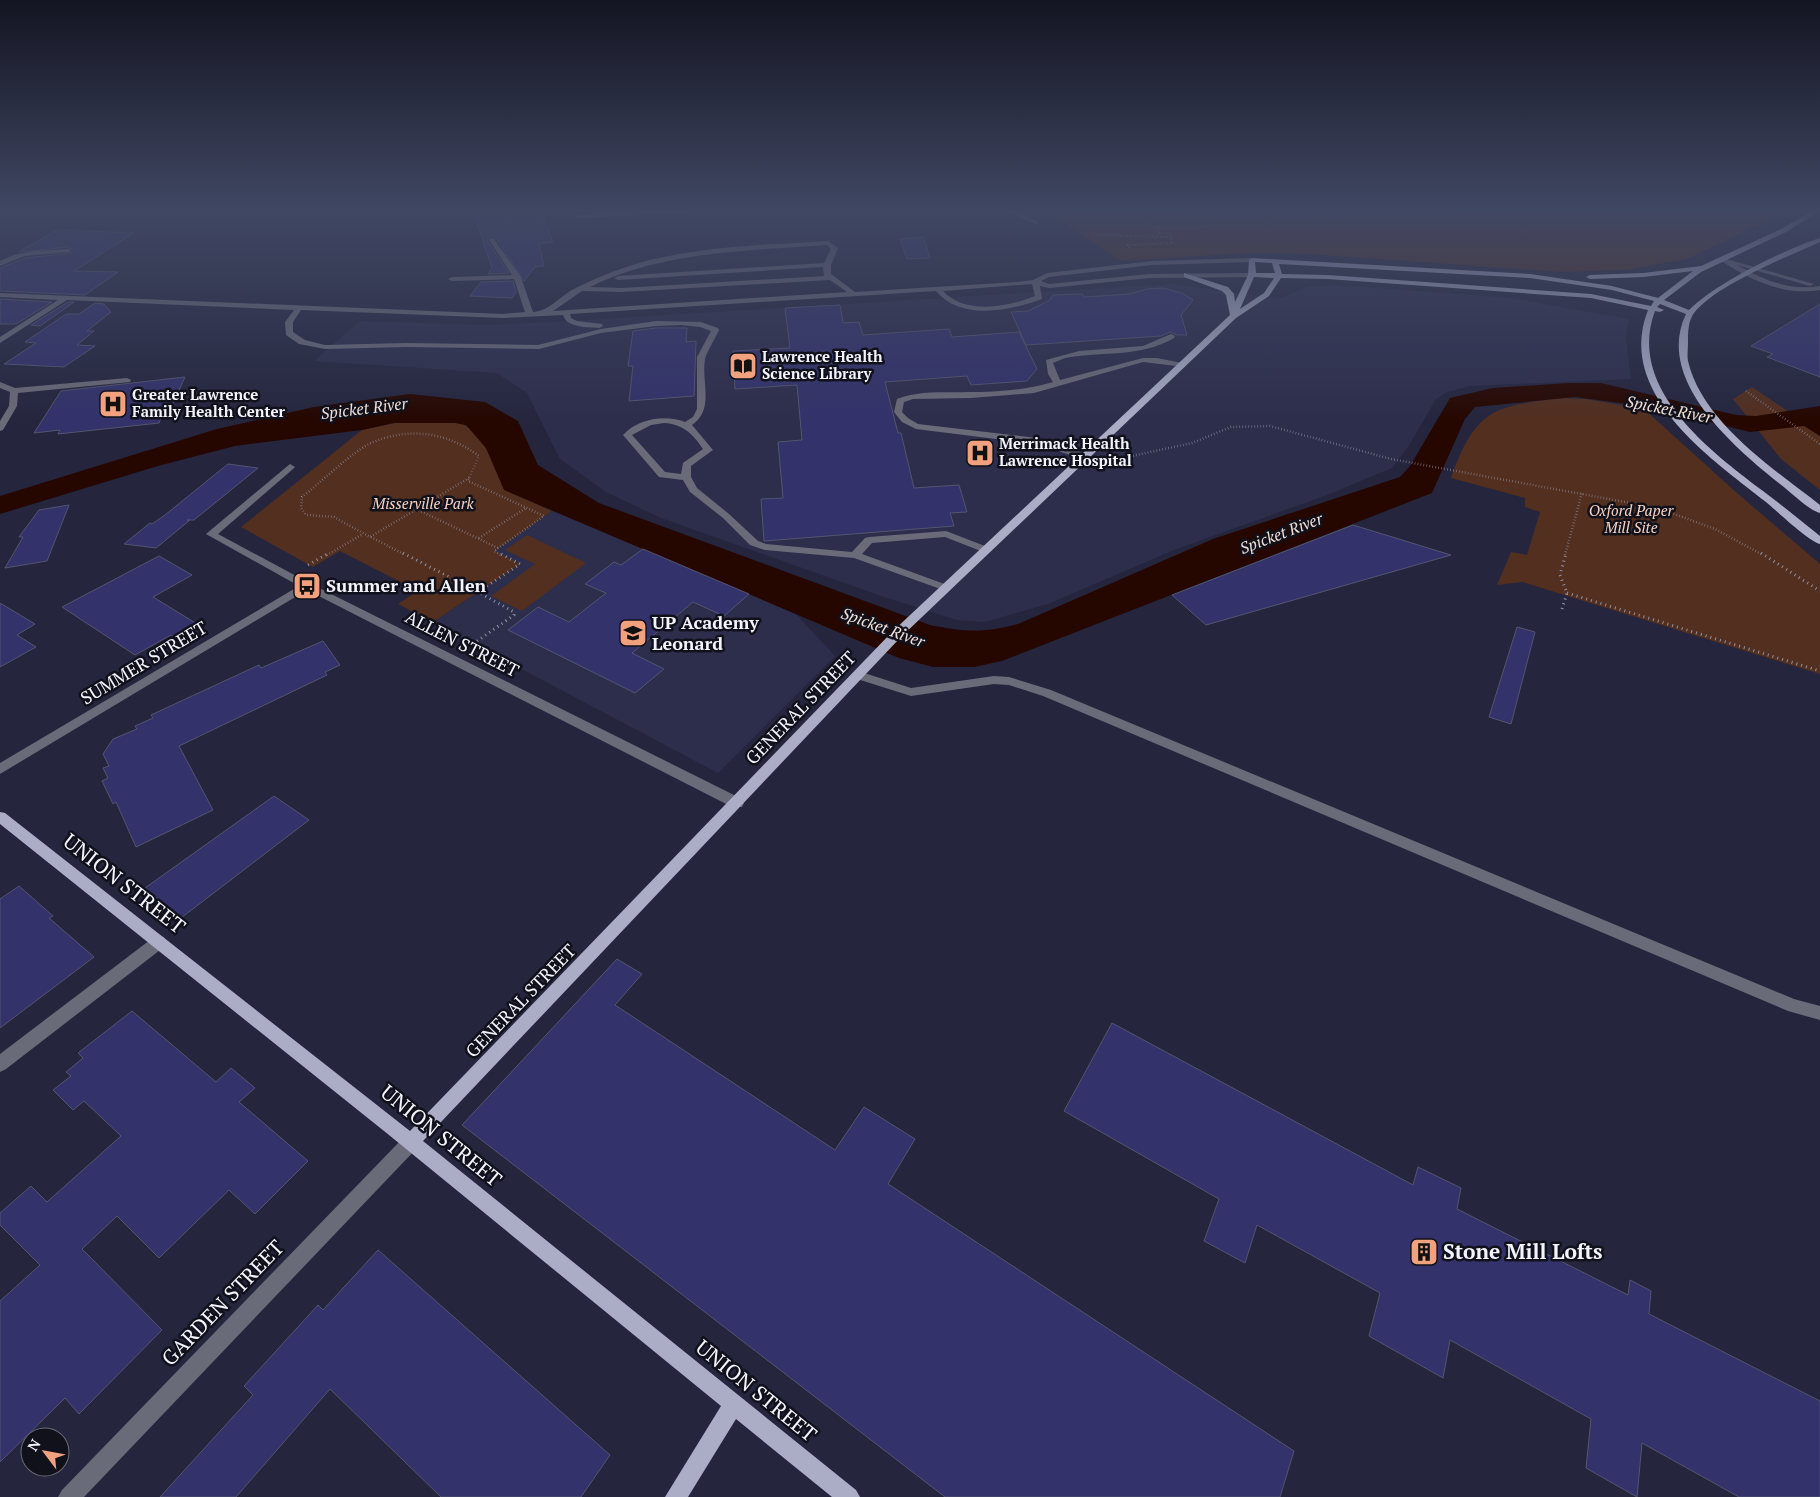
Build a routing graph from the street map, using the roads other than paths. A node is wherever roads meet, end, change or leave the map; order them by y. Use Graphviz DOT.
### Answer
graph roads {
  1 [pos="518,281"];
  2 [pos="599,281"];
  3 [pos="781,281"];
  4 [pos="835,281"];
  5 [pos="1099,281"];
  6 [pos="1204,281"];
  7 [pos="1249,281"];
  8 [pos="1277,281"];
  9 [pos="1381,281"];
  10 [pos="1573,281"];
  11 [pos="1682,281"];
  12 [pos="1738,281"];
  13 [pos="1768,281"];
  14 [pos="1801,281"];
  15 [pos="1035,282"];
  16 [pos="1820,287"];
  17 [pos="582,289"];
  18 [pos="938,289"];
  19 [pos="0,295"];
  20 [pos="854,295"];
  21 [pos="66,298"];
  22 [pos="1661,300"];
  23 [pos="299,308"];
  24 [pos="1652,309"];
  25 [pos="566,312"];
  26 [pos="1690,313"];
  27 [pos="530,314"];
  28 [pos="544,314"];
  29 [pos="1233,316"];
  30 [pos="623,327"];
  31 [pos="1171,336"];
  32 [pos="0,340"];
  33 [pos="1182,366"];
  34 [pos="127,380"];
  35 [pos="1058,382"];
  36 [pos="0,385"];
  37 [pos="14,391"];
  38 [pos="687,426"];
  39 [pos="0,427"];
  40 [pos="1086,457"];
  41 [pos="290,467"];
  42 [pos="686,477"];
  43 [pos="1820,510"];
  44 [pos="1820,541"];
  45 [pos="986,550"];
  46 [pos="855,555"];
  47 [pos="307,586"];
  48 [pos="946,588"];
  49 [pos="863,670"];
  50 [pos="0,769"];
  51 [pos="737,802"];
  52 [pos="0,817"];
  53 [pos="158,942"];
  54 [pos="1820,1013"];
  55 [pos="0,1064"];
  56 [pos="411,1142"];
  57 [pos="734,1404"];
  58 [pos="69,1497"];
  59 [pos="676,1497"];
  60 [pos="849,1497"];
  1 -- 27 [label="street"];
  2 -- 17 [label="street"];
  3 -- 17 [label="street"];
  4 -- 20 [label="street"];
  5 -- 15 [label="street"];
  6 -- 29 [label="main road"];
  7 -- 29 [label="main road, GENERAL STREET"];
  8 -- 29 [label="main road, GENERAL STREET"];
  9 -- 24 [label="main road"];
  10 -- 22 [label="main road"];
  11 -- 22 [label="main road"];
  12 -- 26 [label="main road"];
  13 -- 16 [label="street"];
  14 -- 16 [label="street"];
  15 -- 18 [label="street"];
  15 -- 18 [label="street"];
  17 -- 28 [label="street"];
  18 -- 20 [label="street"];
  19 -- 21 [label="street"];
  20 -- 25 [label="street"];
  21 -- 23 [label="street"];
  21 -- 32 [label="street"];
  22 -- 24 [label="main road"];
  22 -- 26 [label="main road"];
  23 -- 27 [label="street"];
  23 -- 30 [label="street"];
  24 -- 26 [label="main road"];
  24 -- 44 [label="main road"];
  25 -- 28 [label="street"];
  25 -- 30 [label="street"];
  26 -- 43 [label="main road"];
  27 -- 28 [label="street"];
  29 -- 33 [label="main road, GENERAL STREET"];
  30 -- 38 [label="street"];
  31 -- 35 [label="street"];
  33 -- 35 [label="street"];
  33 -- 40 [label="main road, GENERAL STREET"];
  34 -- 37 [label="street"];
  35 -- 40 [label="street"];
  36 -- 37 [label="street"];
  37 -- 39 [label="street"];
  38 -- 42 [label="street"];
  38 -- 42 [label="street"];
  40 -- 45 [label="main road, GENERAL STREET"];
  41 -- 47 [label="street, ALLEN STREET"];
  42 -- 46 [label="street"];
  45 -- 46 [label="street"];
  45 -- 48 [label="main road, GENERAL STREET"];
  46 -- 48 [label="street"];
  47 -- 50 [label="street, SUMMER STREET"];
  47 -- 51 [label="street, ALLEN STREET"];
  48 -- 49 [label="main road, GENERAL STREET"];
  49 -- 51 [label="main road, GENERAL STREET"];
  49 -- 54 [label="street"];
  51 -- 56 [label="main road, GENERAL STREET"];
  52 -- 53 [label="main road, UNION STREET"];
  53 -- 55 [label="street"];
  53 -- 56 [label="main road, UNION STREET"];
  56 -- 57 [label="main road, UNION STREET"];
  56 -- 58 [label="street, GARDEN STREET"];
  57 -- 59 [label="main road"];
  57 -- 60 [label="main road, UNION STREET"];
}
